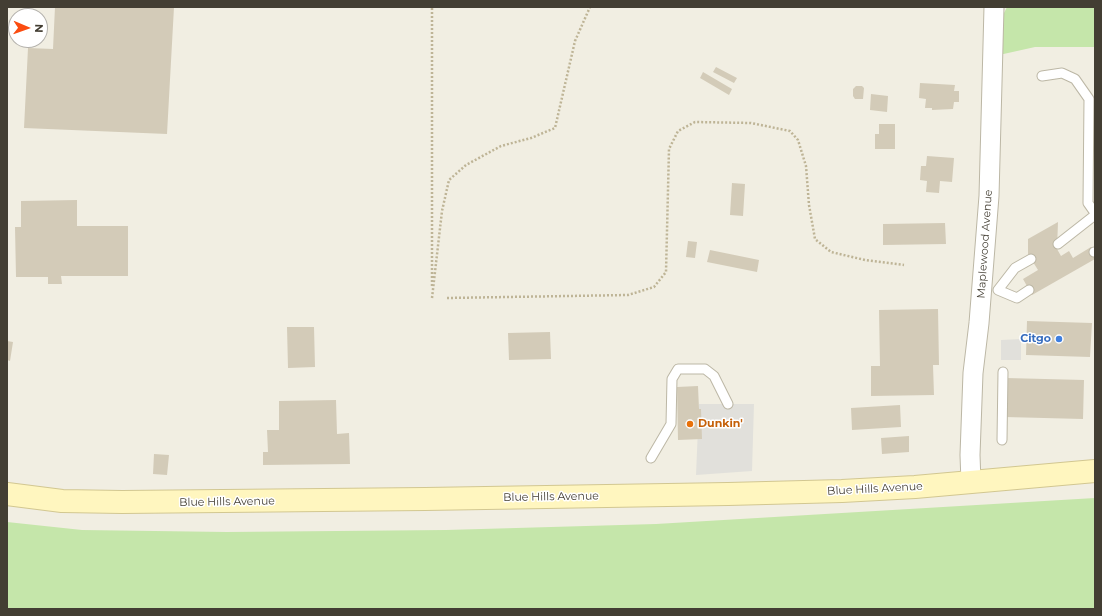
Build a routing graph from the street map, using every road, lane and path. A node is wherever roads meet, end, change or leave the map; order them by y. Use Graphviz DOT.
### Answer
graph roads {
  1 [pos="432,7"];
  2 [pos="590,7"];
  3 [pos="994,7"];
  4 [pos="1042,76"];
  5 [pos="1095,214"];
  6 [pos="1058,244"];
  7 [pos="1031,259"];
  8 [pos="904,265"];
  9 [pos="1029,290"];
  10 [pos="447,298"];
  11 [pos="1002,372"];
  12 [pos="728,404"];
  13 [pos="1002,440"];
  14 [pos="651,458"];
  15 [pos="1095,471"];
  16 [pos="971,482"];
  17 [pos="7,494"];
  1 -- 2 [label="path"];
  3 -- 16 [label="street, Maplewood Avenue"];
  4 -- 5 [label="lane"];
  5 -- 6 [label="lane"];
  7 -- 9 [label="lane"];
  8 -- 10 [label="path"];
  11 -- 13 [label="lane"];
  12 -- 14 [label="lane"];
  15 -- 16 [label="main road, Blue Hills Avenue"];
  16 -- 17 [label="main road, Blue Hills Avenue"];
}
